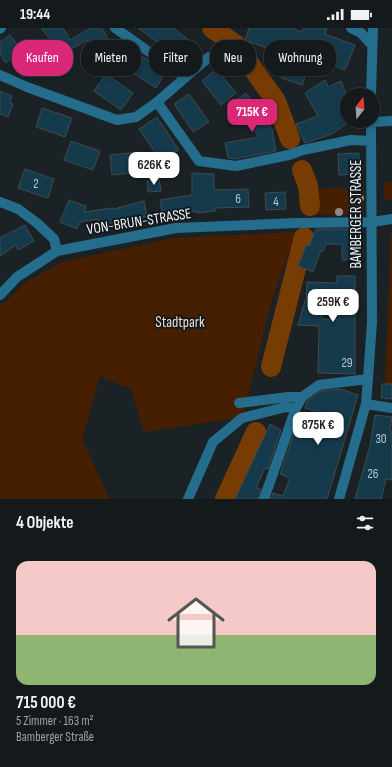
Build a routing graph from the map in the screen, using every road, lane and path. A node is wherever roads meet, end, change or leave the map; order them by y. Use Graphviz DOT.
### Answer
graph roads {
  1 [pos="115,28"];
  2 [pos="351,28"];
  3 [pos="373,28"];
  4 [pos="372,45"];
  5 [pos="209,57"];
  6 [pos="0,74"];
  7 [pos="185,77"];
  8 [pos="371,88"];
  9 [pos="157,102"];
  10 [pos="392,121"];
  11 [pos="380,122"];
  12 [pos="371,128"];
  13 [pos="371,141"];
  14 [pos="0,202"];
  15 [pos="392,219"];
  16 [pos="372,222"];
  17 [pos="57,250"];
  18 [pos="0,295"];
  19 [pos="368,379"];
  20 [pos="302,397"];
  21 [pos="240,403"];
  22 [pos="366,404"];
  23 [pos="296,408"];
  24 [pos="392,408"];
  25 [pos="188,499"];
  26 [pos="264,499"];
  27 [pos="338,499"];
  1 -- 7 [label="street"];
  2 -- 4 [label="street"];
  3 -- 4 [label="street"];
  4 -- 8 [label="street"];
  5 -- 7 [label="street"];
  6 -- 9 [label="street"];
  7 -- 9 [label="street"];
  9 -- 13 [label="street, BAMBERGER STRASSE"];
  10 -- 11 [label="street"];
  12 -- 13 [label="street, BAMBERGER STRASSE"];
  13 -- 16 [label="street, BAMBERGER STRASSE"];
  14 -- 17 [label="street"];
  15 -- 16 [label="street, VON-BRUN-STRASSE"];
  16 -- 17 [label="street, VON-BRUN-STRASSE"];
  16 -- 19 [label="street, BAMBERGER STRASSE"];
  17 -- 18 [label="street, VON-BRUN-STRASSE"];
  19 -- 20 [label="street"];
  19 -- 22 [label="street, BAMBERGER STRASSE"];
  20 -- 21 [label="street"];
  20 -- 23 [label="street"];
  22 -- 24 [label="street"];
  22 -- 27 [label="street, BAMBERGER STRASSE"];
  23 -- 25 [label="street"];
  23 -- 26 [label="street"];
}
